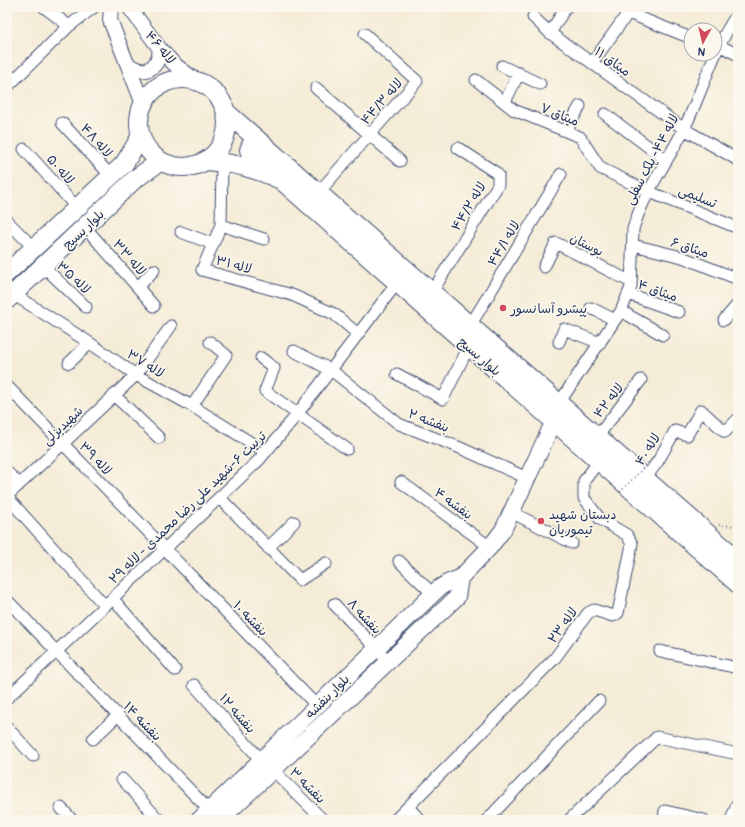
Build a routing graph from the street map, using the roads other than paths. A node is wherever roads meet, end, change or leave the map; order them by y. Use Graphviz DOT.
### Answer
graph roads {
  1 [pos="44,7"];
  2 [pos="94,7"];
  3 [pos="111,7"];
  4 [pos="129,7"];
  5 [pos="566,7"];
  6 [pos="738,13"];
  7 [pos="534,17"];
  8 [pos="69,26"];
  9 [pos="550,33"];
  10 [pos="365,34"];
  11 [pos="683,35"];
  12 [pos="723,38"];
  13 [pos="723,47"];
  14 [pos="160,49"];
  15 [pos="738,55"];
  16 [pos="712,62"];
  17 [pos="127,63"];
  18 [pos="592,63"];
  19 [pos="502,66"];
  20 [pos="519,74"];
  21 [pos="476,80"];
  22 [pos="198,82"];
  23 [pos="540,84"];
  24 [pos="7,87"];
  25 [pos="316,88"];
  26 [pos="504,102"];
  27 [pos="143,104"];
  28 [pos="580,106"];
  29 [pos="226,112"];
  30 [pos="605,114"];
  31 [pos="62,123"];
  32 [pos="684,129"];
  33 [pos="566,131"];
  34 [pos="370,135"];
  35 [pos="141,136"];
  36 [pos="259,141"];
  37 [pos="458,148"];
  38 [pos="24,149"];
  39 [pos="666,160"];
  40 [pos="738,160"];
  41 [pos="400,161"];
  42 [pos="161,162"];
  43 [pos="214,162"];
  44 [pos="124,164"];
  45 [pos="561,174"];
  46 [pos="111,176"];
  47 [pos="135,180"];
  48 [pos="281,180"];
  49 [pos="647,191"];
  50 [pos="318,193"];
  51 [pos="77,208"];
  52 [pos="7,221"];
  53 [pos="221,225"];
  54 [pos="85,226"];
  55 [pos="738,228"];
  56 [pos="181,232"];
  57 [pos="264,239"];
  58 [pos="213,244"];
  59 [pos="632,245"];
  60 [pos="34,248"];
  61 [pos="42,266"];
  62 [pos="544,267"];
  63 [pos="154,270"];
  64 [pos="7,274"];
  65 [pos="738,279"];
  66 [pos="631,282"];
  67 [pos="397,283"];
  68 [pos="138,287"];
  69 [pos="432,292"];
  70 [pos="628,294"];
  71 [pos="10,297"];
  72 [pos="738,304"];
  73 [pos="154,306"];
  74 [pos="86,307"];
  75 [pos="590,308"];
  76 [pos="679,312"];
  77 [pos="618,315"];
  78 [pos="724,320"];
  79 [pos="171,326"];
  80 [pos="470,326"];
  81 [pos="358,334"];
  82 [pos="663,335"];
  83 [pos="210,342"];
  84 [pos="559,342"];
  85 [pos="90,343"];
  86 [pos="600,343"];
  87 [pos="469,346"];
  88 [pos="294,351"];
  89 [pos="261,358"];
  90 [pos="68,363"];
  91 [pos="331,370"];
  92 [pos="398,374"];
  93 [pos="136,375"];
  94 [pos="641,380"];
  95 [pos="7,386"];
  96 [pos="114,395"];
  97 [pos="559,403"];
  98 [pos="192,406"];
  99 [pos="298,414"];
  100 [pos="738,419"];
  101 [pos="554,421"];
  102 [pos="597,437"];
  103 [pos="158,438"];
  104 [pos="62,444"];
  105 [pos="347,449"];
  106 [pos="266,452"];
  107 [pos="599,461"];
  108 [pos="7,472"];
  109 [pos="527,478"];
  110 [pos="645,479"];
  111 [pos="401,482"];
  112 [pos="19,484"];
  113 [pos="7,496"];
  114 [pos="220,498"];
  115 [pos="511,512"];
  116 [pos="294,522"];
  117 [pos="572,543"];
  118 [pos="490,547"];
  119 [pos="268,548"];
  120 [pos="165,549"];
  121 [pos="738,560"];
  122 [pos="399,561"];
  123 [pos="326,563"];
  124 [pos="460,578"];
  125 [pos="738,584"];
  126 [pos="433,594"];
  127 [pos="7,600"];
  128 [pos="109,602"];
  129 [pos="334,604"];
  130 [pos="375,648"];
  131 [pos="57,651"];
  132 [pos="660,651"];
  133 [pos="389,662"];
  134 [pos="738,668"];
  135 [pos="175,670"];
  136 [pos="194,684"];
  137 [pos="7,698"];
  138 [pos="599,701"];
  139 [pos="317,706"];
  140 [pos="118,715"];
  141 [pos="7,727"];
  142 [pos="93,739"];
  143 [pos="738,754"];
  144 [pos="33,756"];
  145 [pos="261,760"];
  146 [pos="273,770"];
  147 [pos="122,778"];
  148 [pos="738,802"];
  149 [pos="408,807"];
  150 [pos="61,808"];
  151 [pos="209,817"];
  152 [pos="72,820"];
  153 [pos="159,820"];
  154 [pos="323,820"];
  155 [pos="395,820"];
  156 [pos="420,820"];
  157 [pos="487,820"];
  158 [pos="569,820"];
  159 [pos="664,820"];
  160 [pos="704,820"];
  161 [pos="731,820"];
  1 -- 8 [label="street"];
  2 -- 8 [label="street"];
  3 -- 17 [label="street"];
  4 -- 14 [label="street, لاله ۴۶"];
  5 -- 9 [label="street"];
  6 -- 12 [label="street, لاله ۴۴- پلک سفلی"];
  7 -- 9 [label="street, میثاق ۱۱"];
  8 -- 24 [label="street"];
  9 -- 18 [label="street, میثاق ۱۱"];
  10 -- 34 [label="street, لاله ۴۴/۳"];
  11 -- 18 [label="street"];
  13 -- 15 [label="street"];
  14 -- 17 [label="street"];
  14 -- 22 [label="street, لاله ۴۶"];
  16 -- 32 [label="street, لاله ۴۴- پلک سفلی"];
  17 -- 27 [label="street"];
  18 -- 32 [label="street, میثاق ۱۱"];
  19 -- 20 [label="street"];
  20 -- 23 [label="street"];
  20 -- 26 [label="street"];
  21 -- 26 [label="street, میثاق ۷"];
  22 -- 27 [label="main road"];
  22 -- 29 [label="main road"];
  25 -- 34 [label="street"];
  26 -- 33 [label="street, میثاق ۷"];
  27 -- 35 [label="main road"];
  28 -- 33 [label="street"];
  29 -- 36 [label="main road, بلوار بسیج"];
  29 -- 43 [label="main road"];
  30 -- 39 [label="street"];
  31 -- 46 [label="street, لاله ۴۸"];
  32 -- 39 [label="street, لاله ۴۴- پلک سفلی"];
  32 -- 40 [label="street, میثاق ۱۱"];
  33 -- 49 [label="street, میثاق ۷"];
  34 -- 41 [label="street"];
  34 -- 50 [label="street, لاله ۴۴/۳"];
  35 -- 42 [label="main road"];
  35 -- 44 [label="main road, بلوار بسیج"];
  36 -- 48 [label="main road"];
  36 -- 50 [label="main road, بلوار بسیج"];
  37 -- 69 [label="street, لاله ۴۴/۲"];
  38 -- 51 [label="street, لاله ۵۰"];
  39 -- 49 [label="street, لاله ۴۴- پلک سفلی"];
  42 -- 43 [label="main road"];
  42 -- 47 [label="main road, بلوار بسیج"];
  43 -- 48 [label="main road, بلوار بسیج"];
  43 -- 53 [label="street, لاله ۳۱"];
  44 -- 46 [label="main road, بلوار بسیج"];
  44 -- 47 [label="main road"];
  45 -- 80 [label="street, لاله ۴۴/۱"];
  46 -- 51 [label="main road, بلوار بسیج"];
  47 -- 54 [label="main road, بلوار بسیج"];
  48 -- 67 [label="main road, بلوار بسیج"];
  49 -- 55 [label="street, تسلیمی"];
  49 -- 59 [label="street, لاله ۴۴- پلک سفلی"];
  50 -- 69 [label="main road, بلوار بسیج"];
  51 -- 60 [label="main road, بلوار بسیج"];
  52 -- 60 [label="street"];
  53 -- 57 [label="street"];
  53 -- 58 [label="street, لاله ۳۱"];
  54 -- 61 [label="main road, بلوار بسیج"];
  54 -- 68 [label="street, لاله ۳۳"];
  56 -- 58 [label="street"];
  58 -- 81 [label="street, لاله ۳۱"];
  59 -- 65 [label="street, میثاق ۶"];
  59 -- 66 [label="street, لاله ۴۴- پلک سفلی"];
  60 -- 64 [label="main road, بلوار بسیج"];
  61 -- 71 [label="main road, بلوار بسیج"];
  61 -- 74 [label="street, لاله ۳۵"];
  62 -- 66 [label="street, بوستان"];
  63 -- 68 [label="street"];
  66 -- 70 [label="street, لاله ۴۴- پلک سفلی"];
  67 -- 81 [label="street, تربیت ۶-شهید علی رضا محمدی - لاله ۲۹"];
  67 -- 87 [label="main road, بلوار بسیج"];
  68 -- 73 [label="street, لاله ۳۳"];
  69 -- 80 [label="main road, بلوار بسیج"];
  70 -- 76 [label="street, میثاق ۴"];
  70 -- 77 [label="street, لاله ۴۴- پلک سفلی"];
  71 -- 85 [label="street, لاله ۳۷"];
  72 -- 78 [label="street"];
  75 -- 77 [label="street"];
  77 -- 82 [label="street"];
  77 -- 86 [label="street, لاله ۴۴- پلک سفلی"];
  79 -- 93 [label="street, شهیدبزلی"];
  80 -- 97 [label="main road, بلوار بسیج"];
  81 -- 91 [label="street, تربیت ۶-شهید علی رضا محمدی - لاله ۲۹"];
  83 -- 98 [label="street"];
  84 -- 86 [label="street"];
  85 -- 90 [label="street"];
  85 -- 93 [label="street, لاله ۳۷"];
  86 -- 97 [label="street, لاله ۴۴- پلک سفلی"];
  87 -- 92 [label="street"];
  87 -- 101 [label="main road, بلوار بسیج"];
  88 -- 91 [label="street, بنفشه ۲"];
  89 -- 99 [label="street"];
  91 -- 99 [label="street, تربیت ۶-شهید علی رضا محمدی - لاله ۲۹"];
  91 -- 109 [label="street, بنفشه ۲"];
  93 -- 96 [label="street, شهیدبزلی"];
  93 -- 98 [label="street, لاله ۳۷"];
  94 -- 102 [label="street, لاله ۴۲"];
  95 -- 104 [label="street, لاله ۳۹"];
  96 -- 103 [label="street"];
  96 -- 104 [label="street, شهیدبزلی"];
  97 -- 102 [label="main road, بلوار بسیج"];
  98 -- 106 [label="street, لاله ۳۷"];
  99 -- 105 [label="street"];
  99 -- 106 [label="street, تربیت ۶-شهید علی رضا محمدی - لاله ۲۹"];
  100 -- 110 [label="street, لاله ۴۰"];
  101 -- 107 [label="main road, بلوار بسیج"];
  101 -- 109 [label="main road, بلوار بنفشه"];
  102 -- 110 [label="main road, بلوار بسیج"];
  104 -- 112 [label="street, شهیدبزلی"];
  104 -- 120 [label="street, لاله ۳۹"];
  106 -- 114 [label="street, تربیت ۶-شهید علی رضا محمدی - لاله ۲۹"];
  107 -- 125 [label="main road, بلوار بسیج"];
  107 -- 149 [label="street, لاله ۲۳"];
  108 -- 112 [label="street"];
  109 -- 115 [label="main road, بلوار بنفشه"];
  110 -- 121 [label="main road, بلوار بسیج"];
  111 -- 118 [label="street, بنفشه ۴"];
  112 -- 113 [label="street, شهیدبزلی"];
  113 -- 128 [label="street"];
  114 -- 119 [label="street"];
  114 -- 120 [label="street, تربیت ۶-شهید علی رضا محمدی - لاله ۲۹"];
  115 -- 117 [label="street"];
  115 -- 118 [label="main road, بلوار بنفشه"];
  116 -- 119 [label="street"];
  118 -- 124 [label="main road, بلوار بنفشه"];
  119 -- 123 [label="street"];
  120 -- 128 [label="street, تربیت ۶-شهید علی رضا محمدی - لاله ۲۹"];
  120 -- 139 [label="street, بنفشه ۱۰"];
  122 -- 126 [label="street"];
  124 -- 126 [label="main road, بلوار بنفشه"];
  124 -- 133 [label="main road, بلوار بنفشه"];
  126 -- 130 [label="main road, بلوار بنفشه"];
  127 -- 131 [label="street, بنفشه ۱۴"];
  128 -- 131 [label="street, تربیت ۶-شهید علی رضا محمدی - لاله ۲۹"];
  128 -- 135 [label="street"];
  129 -- 130 [label="street, بنفشه ۸"];
  130 -- 133 [label="street, بنفشه ۸"];
  130 -- 139 [label="main road, بلوار بنفشه"];
  131 -- 137 [label="street, تربیت ۶-شهید علی رضا محمدی - لاله ۲۹"];
  131 -- 140 [label="street, بنفشه ۱۴"];
  132 -- 134 [label="street"];
  133 -- 146 [label="main road, بلوار بنفشه"];
  136 -- 145 [label="street, بنفشه ۱۲"];
  138 -- 157 [label="street"];
  139 -- 145 [label="main road, بلوار بنفشه"];
  140 -- 142 [label="street"];
  140 -- 151 [label="street, بنفشه ۱۴"];
  141 -- 144 [label="street"];
  143 -- 158 [label="street"];
  145 -- 151 [label="main road, بلوار بنفشه"];
  146 -- 151 [label="main road, بلوار بنفشه"];
  146 -- 154 [label="street, بنفشه ۳"];
  147 -- 153 [label="street"];
  148 -- 161 [label="street"];
  149 -- 155 [label="street"];
  149 -- 156 [label="street"];
  150 -- 152 [label="street"];
  159 -- 160 [label="street"];
}
